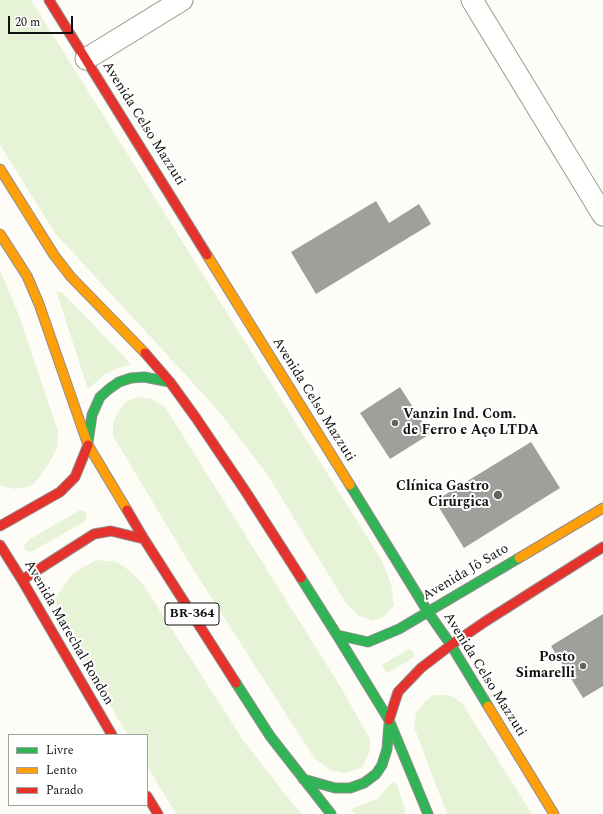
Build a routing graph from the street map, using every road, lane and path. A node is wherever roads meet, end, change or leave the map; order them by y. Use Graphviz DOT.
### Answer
graph roads {
  1 [pos="49,0"];
  2 [pos="182,0"];
  3 [pos="472,0"];
  4 [pos="86,59"];
  5 [pos="0,169"];
  6 [pos="603,215"];
  7 [pos="0,234"];
  8 [pos="170,382"];
  9 [pos="88,445"];
  10 [pos="603,508"];
  11 [pos="0,526"];
  12 [pos="144,539"];
  13 [pos="603,546"];
  14 [pos="2,552"];
  15 [pos="22,580"];
  16 [pos="428,612"];
  17 [pos="336,635"];
  18 [pos="450,645"];
  19 [pos="389,720"];
  20 [pos="111,734"];
  21 [pos="303,779"];
  22 [pos="148,798"];
  23 [pos="158,814"];
  24 [pos="332,814"];
  25 [pos="428,814"];
  26 [pos="554,814"];
  1 -- 4 [label="main road, Avenida Celso Mazzuti"];
  2 -- 4 [label="street"];
  3 -- 6 [label="street"];
  4 -- 16 [label="main road, Avenida Celso Mazzuti"];
  5 -- 8 [label="main road"];
  7 -- 9 [label="main road, BR-364"];
  8 -- 9 [label="main road"];
  8 -- 17 [label="main road"];
  9 -- 11 [label="main road"];
  9 -- 12 [label="main road, BR-364"];
  10 -- 16 [label="main road, Avenida Jô Sato"];
  12 -- 15 [label="main road"];
  12 -- 21 [label="main road, BR-364"];
  13 -- 18 [label="main road"];
  14 -- 15 [label="main road, Avenida Marechal Rondon"];
  15 -- 20 [label="main road, Avenida Marechal Rondon"];
  16 -- 17 [label="main road, Avenida Jô Sato"];
  16 -- 18 [label="main road, Avenida Celso Mazzuti"];
  17 -- 19 [label="main road"];
  18 -- 19 [label="main road"];
  18 -- 26 [label="main road, Avenida Celso Mazzuti"];
  19 -- 21 [label="main road"];
  19 -- 25 [label="main road"];
  21 -- 24 [label="main road, BR-364"];
  22 -- 23 [label="main road"];
}
